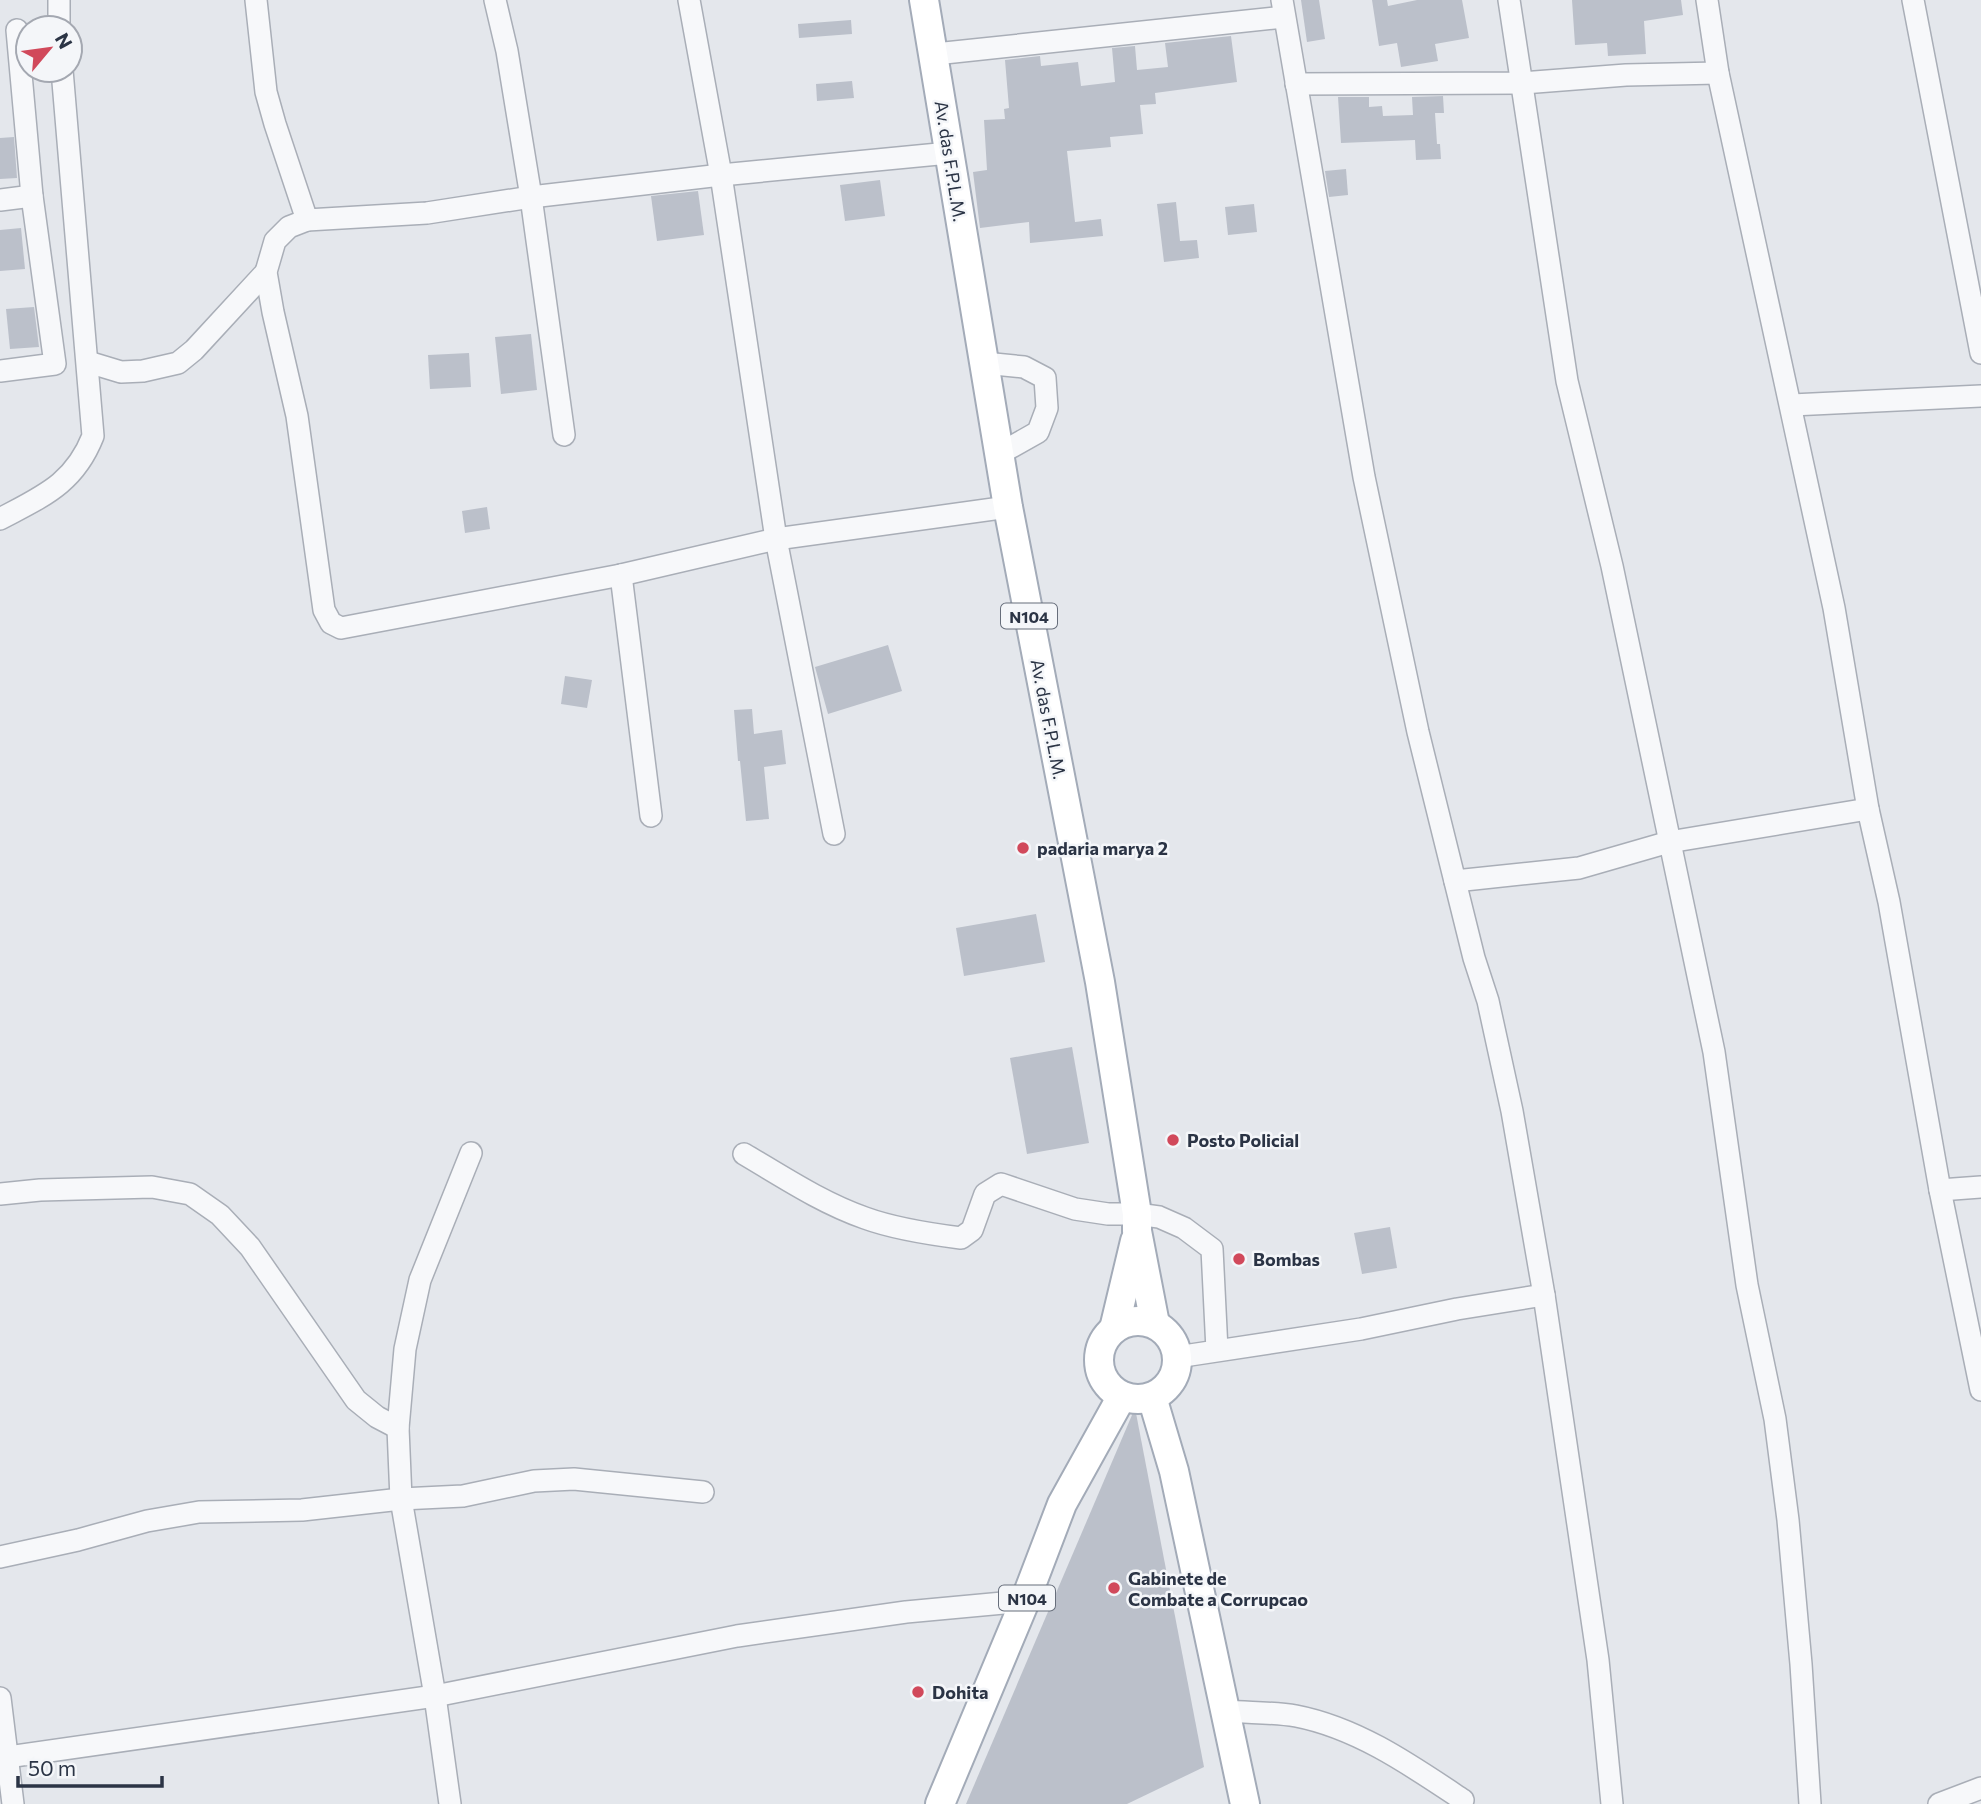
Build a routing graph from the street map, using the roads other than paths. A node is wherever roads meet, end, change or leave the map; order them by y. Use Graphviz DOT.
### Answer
graph roads {
  1 [pos="256,0"];
  2 [pos="495,0"];
  3 [pos="689,0"];
  4 [pos="924,0"];
  5 [pos="1509,0"];
  6 [pos="1707,0"];
  7 [pos="1913,0"];
  8 [pos="1283,9"];
  9 [pos="935,54"];
  10 [pos="1718,72"];
  11 [pos="1522,83"];
  12 [pos="20,84"];
  13 [pos="63,84"];
  14 [pos="1296,84"];
  15 [pos="949,153"];
  16 [pos="721,174"];
  17 [pos="32,196"];
  18 [pos="531,197"];
  19 [pos="0,200"];
  20 [pos="307,220"];
  21 [pos="267,272"];
  22 [pos="1981,353"];
  23 [pos="88,362"];
  24 [pos="984,363"];
  25 [pos="0,371"];
  26 [pos="1981,396"];
  27 [pos="1792,405"];
  28 [pos="564,435"];
  29 [pos="999,454"];
  30 [pos="1008,507"];
  31 [pos="0,519"];
  32 [pos="776,539"];
  33 [pos="621,575"];
  34 [pos="1868,809"];
  35 [pos="651,817"];
  36 [pos="834,834"];
  37 [pos="1669,842"];
  38 [pos="1455,881"];
  39 [pos="471,1153"];
  40 [pos="744,1154"];
  41 [pos="1981,1187"];
  42 [pos="1940,1190"];
  43 [pos="0,1194"];
  44 [pos="1137,1222"];
  45 [pos="1544,1296"];
  46 [pos="1155,1324"];
  47 [pos="1114,1329"];
  48 [pos="1217,1350"];
  49 [pos="1177,1357"];
  50 [pos="1981,1390"];
  51 [pos="1122,1396"];
  52 [pos="1152,1397"];
  53 [pos="398,1428"];
  54 [pos="703,1492"];
  55 [pos="401,1499"];
  56 [pos="0,1557"];
  57 [pos="1026,1601"];
  58 [pos="435,1696"];
  59 [pos="0,1698"];
  60 [pos="1226,1711"];
  61 [pos="4,1758"];
  62 [pos="1981,1788"];
  63 [pos="1463,1800"];
  64 [pos="13,1804"];
  65 [pos="450,1804"];
  66 [pos="940,1804"];
  67 [pos="1245,1804"];
  68 [pos="1612,1804"];
  69 [pos="1810,1804"];
  70 [pos="1939,1804"];
  1 -- 20 [label="street"];
  2 -- 18 [label="street"];
  3 -- 16 [label="street"];
  4 -- 9 [label="main road, Av. das F.P.L.M. / N104"];
  5 -- 11 [label="street"];
  6 -- 10 [label="street"];
  7 -- 22 [label="street"];
  8 -- 9 [label="street"];
  8 -- 14 [label="street"];
  9 -- 15 [label="main road, Av. das F.P.L.M. / N104"];
  10 -- 11 [label="street"];
  10 -- 27 [label="street"];
  11 -- 14 [label="street"];
  11 -- 37 [label="street"];
  12 -- 17 [label="street"];
  13 -- 23 [label="street"];
  14 -- 38 [label="street"];
  15 -- 16 [label="street"];
  15 -- 24 [label="main road, Av. das F.P.L.M. / N104"];
  16 -- 18 [label="street"];
  16 -- 32 [label="street"];
  17 -- 19 [label="street"];
  17 -- 25 [label="street"];
  18 -- 20 [label="street"];
  18 -- 28 [label="street"];
  20 -- 21 [label="street"];
  21 -- 23 [label="street"];
  21 -- 33 [label="street"];
  23 -- 31 [label="street"];
  24 -- 29 [label="main road, Av. das F.P.L.M. / N104"];
  24 -- 29 [label="street"];
  26 -- 27 [label="street"];
  27 -- 34 [label="street"];
  29 -- 30 [label="main road, Av. das F.P.L.M. / N104"];
  30 -- 32 [label="street"];
  30 -- 44 [label="main road, Av. das F.P.L.M. / N104"];
  32 -- 33 [label="street"];
  32 -- 36 [label="street"];
  33 -- 35 [label="street"];
  34 -- 37 [label="street"];
  34 -- 42 [label="street"];
  37 -- 38 [label="street"];
  37 -- 69 [label="street"];
  38 -- 45 [label="street"];
  39 -- 53 [label="street"];
  40 -- 44 [label="street"];
  41 -- 42 [label="street"];
  42 -- 50 [label="street"];
  43 -- 53 [label="street"];
  44 -- 46 [label="main road, Av. das F.P.L.M. / N104"];
  44 -- 47 [label="main road, Av. das F.P.L.M. / N104"];
  44 -- 48 [label="street"];
  45 -- 48 [label="street"];
  45 -- 68 [label="street"];
  46 -- 47 [label="main road"];
  46 -- 49 [label="main road, N104"];
  47 -- 51 [label="main road, N104"];
  48 -- 49 [label="street"];
  49 -- 52 [label="main road"];
  51 -- 52 [label="main road"];
  51 -- 57 [label="main road, N104 / N104"];
  52 -- 60 [label="main road"];
  53 -- 55 [label="street"];
  54 -- 55 [label="street"];
  55 -- 56 [label="street"];
  55 -- 58 [label="street"];
  57 -- 58 [label="street"];
  57 -- 66 [label="main road, N104 / N104"];
  58 -- 61 [label="street"];
  58 -- 65 [label="street"];
  59 -- 61 [label="street"];
  60 -- 63 [label="street"];
  60 -- 67 [label="main road"];
  61 -- 64 [label="street"];
  62 -- 70 [label="street"];
}
